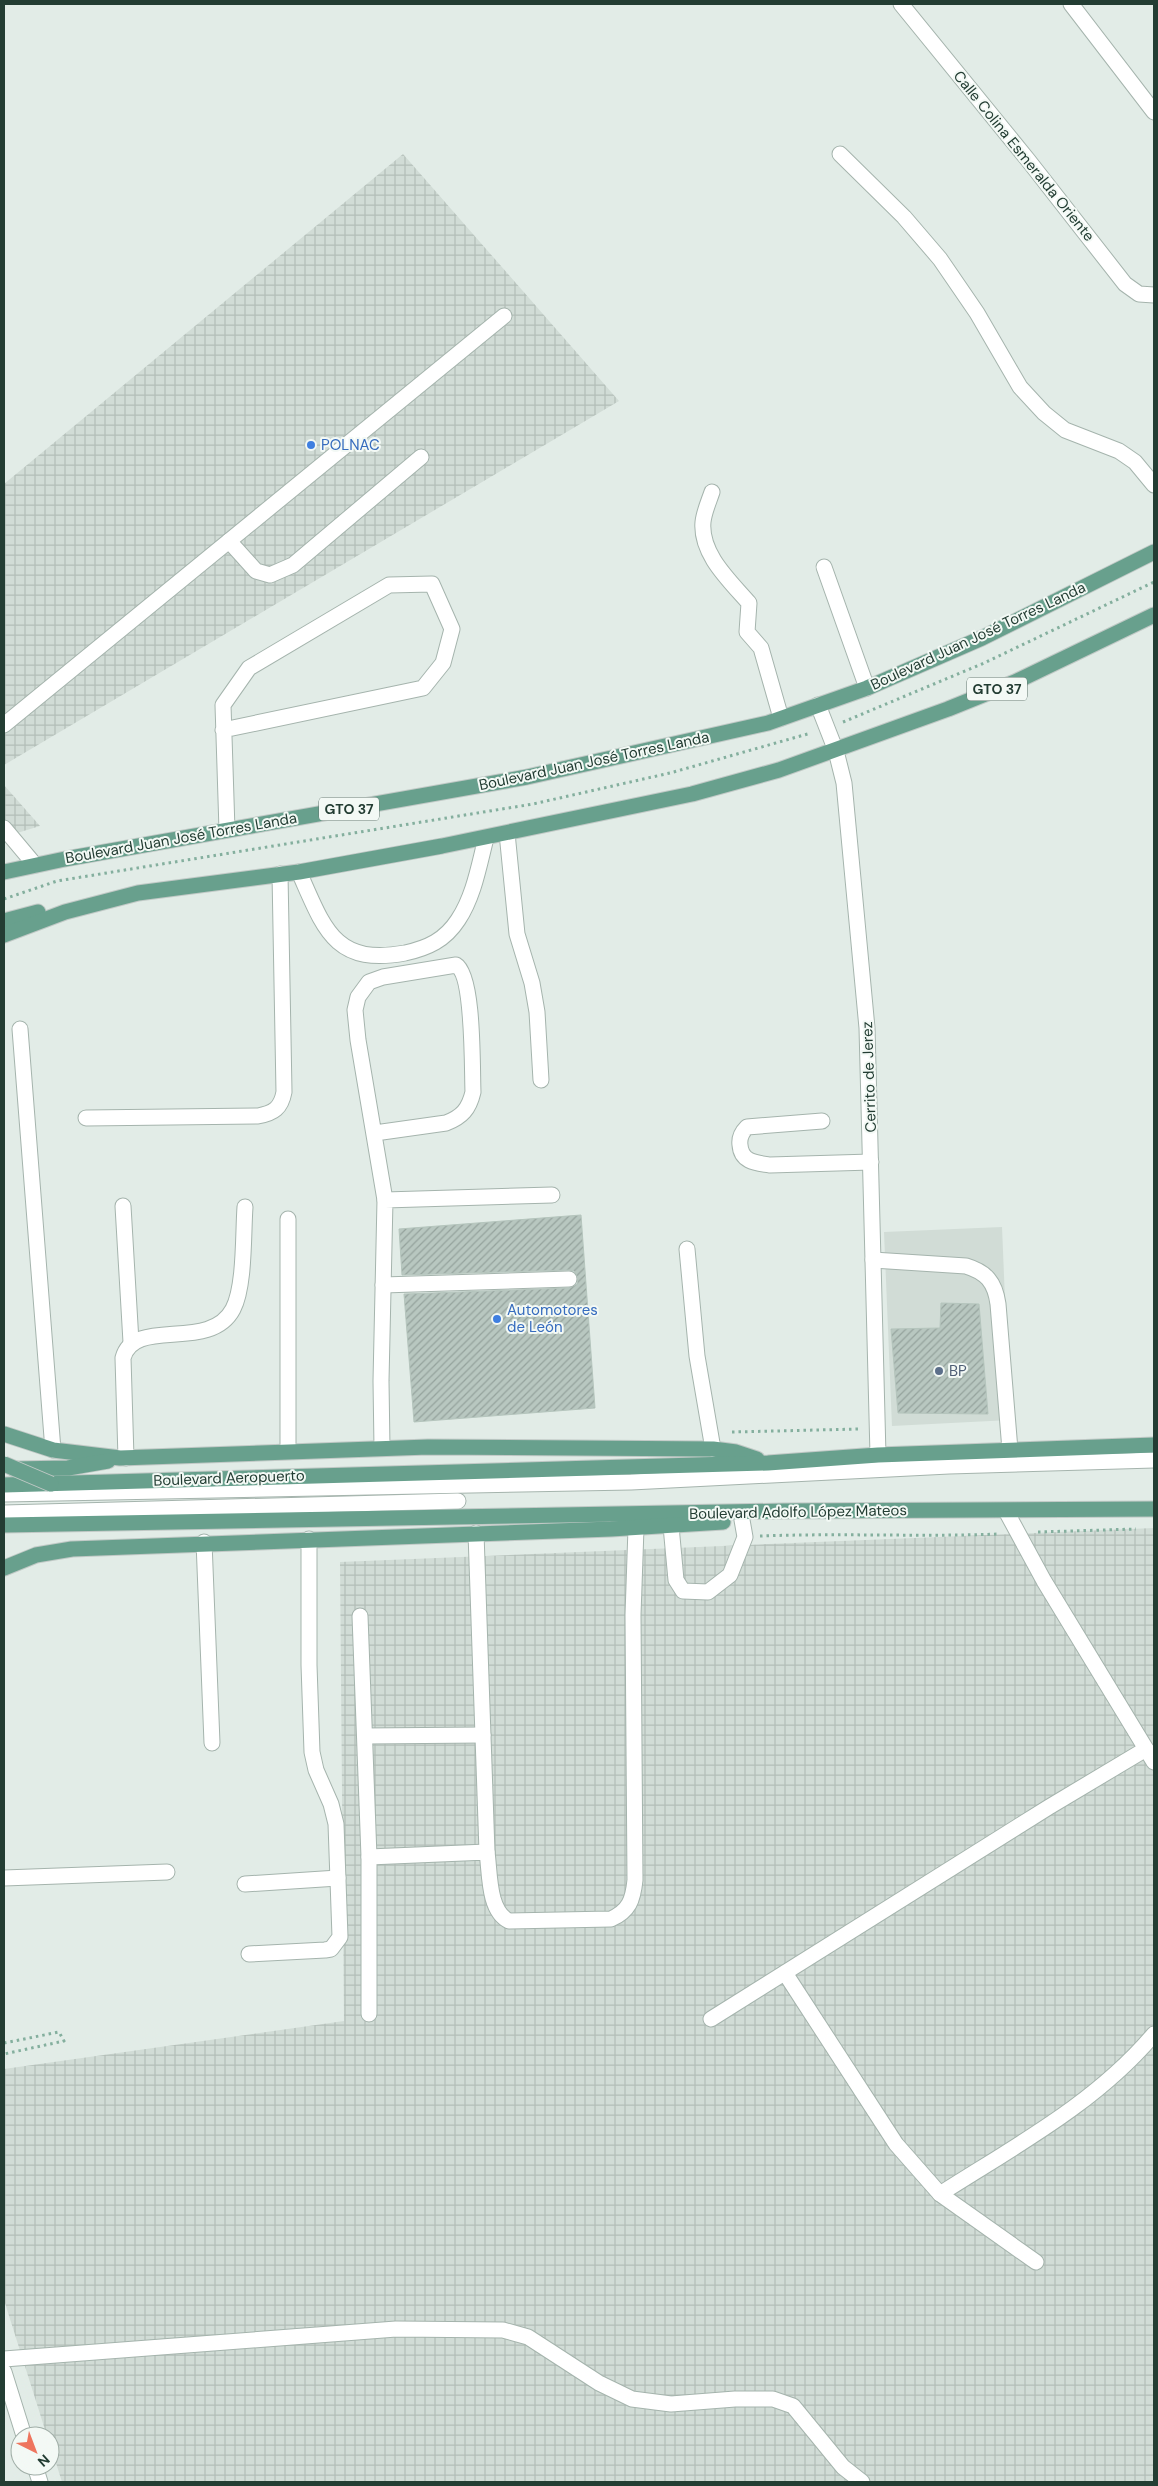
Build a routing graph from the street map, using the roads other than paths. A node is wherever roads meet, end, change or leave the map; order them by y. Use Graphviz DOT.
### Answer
graph roads {
  1 [pos="901,4"];
  2 [pos="1071,4"];
  3 [pos="1154,112"];
  4 [pos="840,154"];
  5 [pos="1154,295"];
  6 [pos="504,316"];
  7 [pos="421,457"];
  8 [pos="1154,485"];
  9 [pos="712,492"];
  10 [pos="229,541"];
  11 [pos="1154,552"];
  12 [pos="824,567"];
  13 [pos="1154,615"];
  14 [pos="866,688"];
  15 [pos="818,705"];
  16 [pos="781,718"];
  17 [pos="4,725"];
  18 [pos="223,730"];
  19 [pos="836,751"];
  20 [pos="4,828"];
  21 [pos="227,830"];
  22 [pos="507,833"];
  23 [pos="486,838"];
  24 [pos="35,865"];
  25 [pos="4,872"];
  26 [pos="299,872"];
  27 [pos="280,874"];
  28 [pos="98,902"];
  29 [pos="4,921"];
  30 [pos="4,934"];
  31 [pos="20,1029"];
  32 [pos="541,1080"];
  33 [pos="86,1118"];
  34 [pos="822,1121"];
  35 [pos="375,1133"];
  36 [pos="872,1162"];
  37 [pos="552,1194"];
  38 [pos="386,1200"];
  39 [pos="123,1206"];
  40 [pos="244,1207"];
  41 [pos="288,1219"];
  42 [pos="687,1249"];
  43 [pos="873,1260"];
  44 [pos="569,1279"];
  45 [pos="383,1285"];
  46 [pos="131,1342"];
  47 [pos="4,1434"];
  48 [pos="1154,1445"];
  49 [pos="382,1448"];
  50 [pos="713,1449"];
  51 [pos="53,1450"];
  52 [pos="1010,1450"];
  53 [pos="288,1451"];
  54 [pos="878,1455"];
  55 [pos="123,1458"];
  56 [pos="1154,1460"];
  57 [pos="768,1462"];
  58 [pos="4,1464"];
  59 [pos="4,1471"];
  60 [pos="455,1478"];
  61 [pos="51,1484"];
  62 [pos="4,1485"];
  63 [pos="4,1494"];
  64 [pos="458,1501"];
  65 [pos="1154,1509"];
  66 [pos="783,1511"];
  67 [pos="1006,1511"];
  68 [pos="4,1513"];
  69 [pos="742,1520"];
  70 [pos="4,1525"];
  71 [pos="671,1526"];
  72 [pos="636,1528"];
  73 [pos="476,1533"];
  74 [pos="309,1539"];
  75 [pos="204,1542"];
  76 [pos="4,1554"];
  77 [pos="18,1561"];
  78 [pos="4,1568"];
  79 [pos="360,1616"];
  80 [pos="483,1735"];
  81 [pos="365,1736"];
  82 [pos="212,1743"];
  83 [pos="1146,1749"];
  84 [pos="1154,1762"];
  85 [pos="487,1852"];
  86 [pos="369,1857"];
  87 [pos="167,1872"];
  88 [pos="4,1878"];
  89 [pos="338,1878"];
  90 [pos="245,1884"];
  91 [pos="249,1954"];
  92 [pos="784,1973"];
  93 [pos="369,2014"];
  94 [pos="711,2019"];
  95 [pos="1154,2034"];
  96 [pos="940,2194"];
  97 [pos="1036,2262"];
  98 [pos="4,2359"];
  99 [pos="4,2372"];
  100 [pos="21,2426"];
  101 [pos="862,2482"];
  1 -- 5 [label="street, Calle Colina Esmeralda Oriente"];
  2 -- 3 [label="street"];
  4 -- 8 [label="street"];
  6 -- 10 [label="street"];
  7 -- 10 [label="street"];
  9 -- 16 [label="street"];
  10 -- 17 [label="street"];
  11 -- 14 [label="main road, Boulevard Juan José Torres Landa / GTO 37"];
  12 -- 14 [label="street"];
  13 -- 19 [label="main road, GTO 37"];
  14 -- 15 [label="main road, Boulevard Juan José Torres Landa / GTO 37"];
  15 -- 16 [label="main road, Boulevard Juan José Torres Landa / GTO 37"];
  15 -- 19 [label="street, Cerrito de Jerez"];
  16 -- 21 [label="main road, Boulevard Juan José Torres Landa / GTO 37"];
  18 -- 18 [label="street"];
  18 -- 21 [label="street"];
  19 -- 22 [label="main road, GTO 37"];
  19 -- 36 [label="street, Cerrito de Jerez"];
  20 -- 24 [label="street"];
  21 -- 24 [label="main road, Boulevard Juan José Torres Landa / GTO 37"];
  22 -- 23 [label="main road, GTO 37"];
  22 -- 32 [label="street"];
  23 -- 26 [label="main road, GTO 37"];
  23 -- 26 [label="street"];
  24 -- 25 [label="main road, Boulevard Juan José Torres Landa / GTO 37"];
  26 -- 27 [label="main road, GTO 37"];
  27 -- 28 [label="main road, GTO 37"];
  27 -- 33 [label="street"];
  28 -- 29 [label="main road"];
  28 -- 30 [label="main road, GTO 37"];
  31 -- 51 [label="street"];
  34 -- 36 [label="street"];
  35 -- 35 [label="street"];
  35 -- 38 [label="street"];
  36 -- 43 [label="street, Cerrito de Jerez"];
  37 -- 38 [label="street"];
  38 -- 45 [label="street"];
  39 -- 46 [label="street"];
  40 -- 46 [label="street"];
  41 -- 53 [label="street"];
  42 -- 50 [label="street"];
  43 -- 52 [label="street"];
  43 -- 54 [label="street, Cerrito de Jerez"];
  44 -- 45 [label="street"];
  45 -- 49 [label="street"];
  46 -- 55 [label="street"];
  47 -- 51 [label="main road"];
  48 -- 52 [label="main road"];
  49 -- 50 [label="main road"];
  49 -- 53 [label="main road"];
  50 -- 57 [label="main road"];
  51 -- 55 [label="main road"];
  52 -- 54 [label="main road"];
  53 -- 55 [label="main road"];
  54 -- 57 [label="main road"];
  55 -- 59 [label="main road"];
  56 -- 60 [label="street"];
  57 -- 60 [label="main road"];
  58 -- 61 [label="main road, bridge"];
  60 -- 61 [label="main road, Boulevard Aeropuerto"];
  60 -- 63 [label="street"];
  61 -- 62 [label="main road, Boulevard Aeropuerto"];
  64 -- 68 [label="street"];
  65 -- 67 [label="main road, Boulevard Adolfo López Mateos"];
  66 -- 67 [label="main road, Boulevard Adolfo López Mateos"];
  66 -- 69 [label="main road"];
  66 -- 70 [label="main road, Boulevard Adolfo López Mateos"];
  67 -- 83 [label="street"];
  69 -- 71 [label="main road"];
  69 -- 71 [label="street"];
  71 -- 72 [label="main road"];
  72 -- 73 [label="main road"];
  72 -- 85 [label="street"];
  73 -- 74 [label="main road"];
  73 -- 80 [label="street"];
  74 -- 75 [label="main road"];
  74 -- 89 [label="street"];
  75 -- 77 [label="main road"];
  75 -- 82 [label="street"];
  76 -- 77 [label="main road"];
  77 -- 78 [label="main road"];
  79 -- 81 [label="street"];
  80 -- 81 [label="street"];
  80 -- 85 [label="street"];
  81 -- 86 [label="street"];
  83 -- 84 [label="street"];
  83 -- 92 [label="street"];
  85 -- 86 [label="street"];
  86 -- 93 [label="street"];
  87 -- 88 [label="street"];
  89 -- 90 [label="street"];
  89 -- 91 [label="street"];
  92 -- 94 [label="street"];
  92 -- 96 [label="street"];
  95 -- 96 [label="street"];
  96 -- 97 [label="street"];
  98 -- 101 [label="street"];
  99 -- 100 [label="street"];
}
